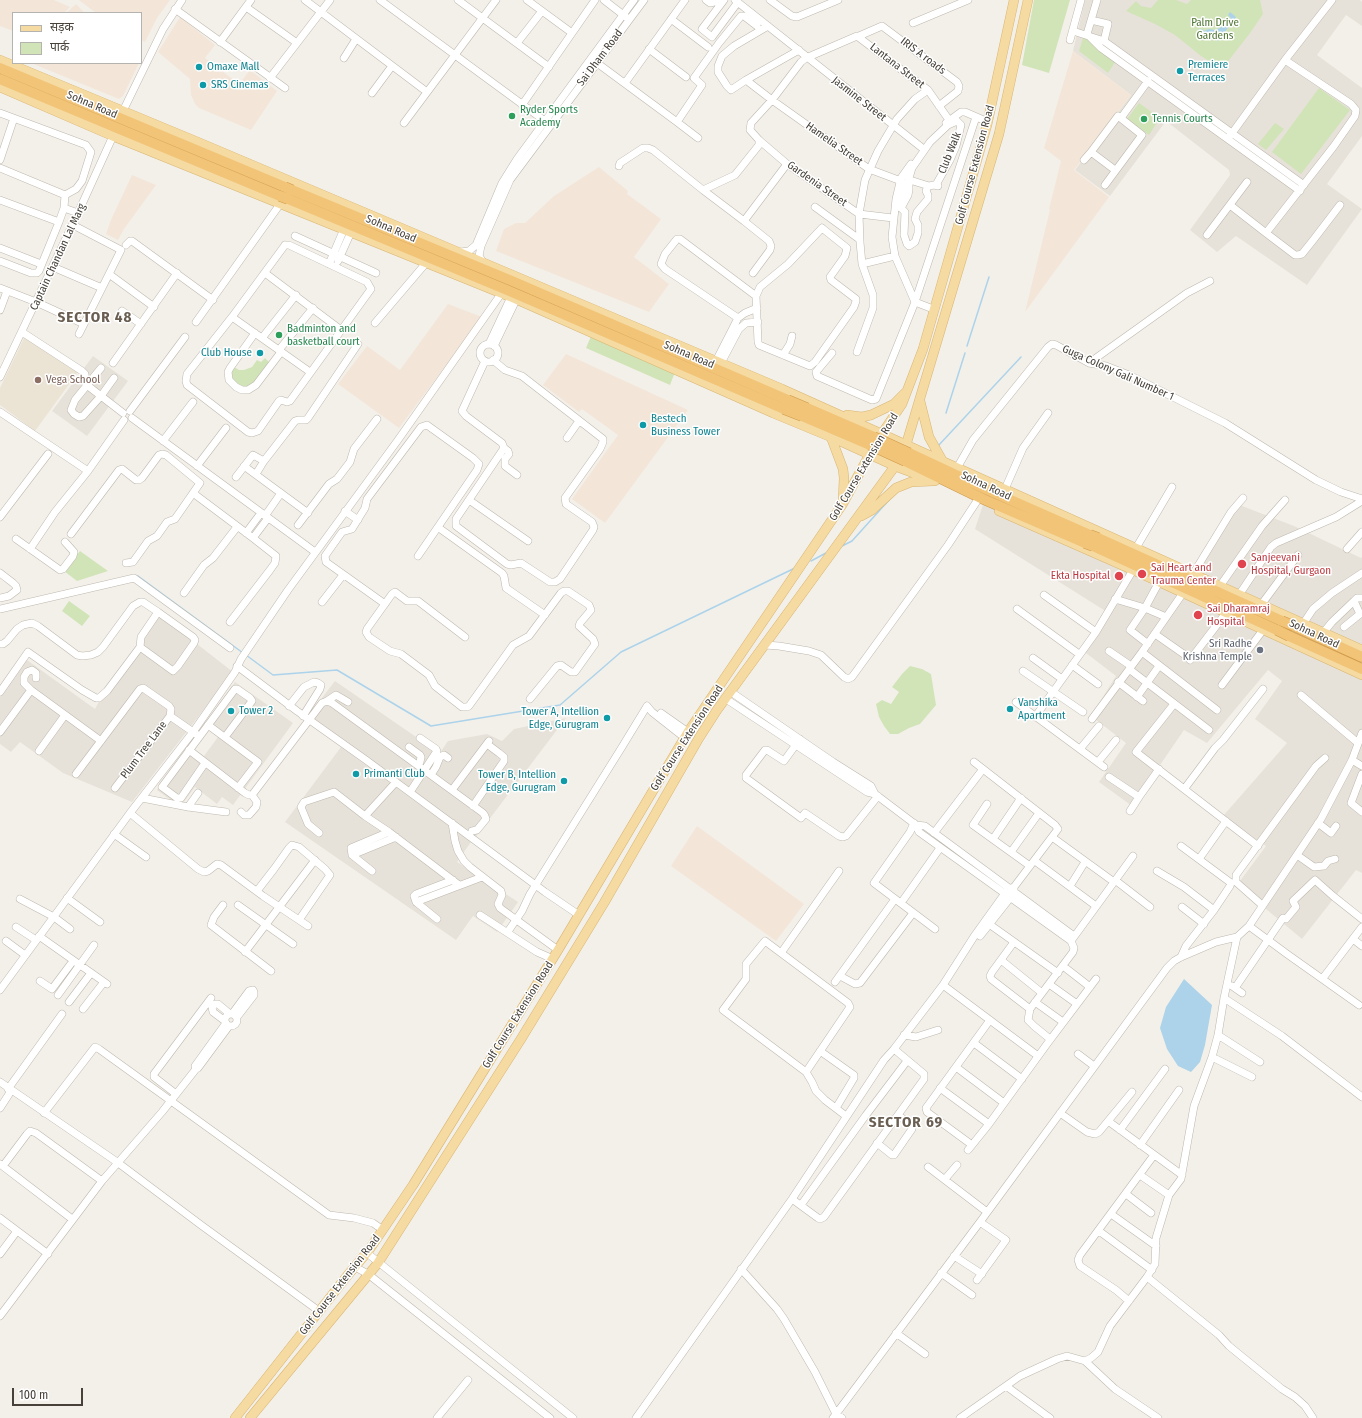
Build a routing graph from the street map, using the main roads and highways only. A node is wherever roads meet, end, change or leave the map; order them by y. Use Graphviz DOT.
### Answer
graph roads {
  1 [pos="1014,0"];
  2 [pos="1028,0"];
  3 [pos="0,60"];
  4 [pos="0,68"];
  5 [pos="0,80"];
  6 [pos="0,87"];
  7 [pos="286,193"];
  8 [pos="908,389"];
  9 [pos="799,397"];
  10 [pos="920,401"];
  11 [pos="840,415"];
  12 [pos="789,420"];
  13 [pos="831,437"];
  14 [pos="874,442"];
  15 [pos="904,456"];
  16 [pos="944,462"];
  17 [pos="936,481"];
  18 [pos="842,505"];
  19 [pos="859,516"];
  20 [pos="1092,541"];
  21 [pos="1292,622"];
  22 [pos="1282,635"];
  23 [pos="1362,650"];
  24 [pos="1362,657"];
  25 [pos="1362,669"];
  26 [pos="1362,676"];
  27 [pos="235,1418"];
  28 [pos="250,1418"];
  1 -- 8 [label="main road, Golf Course Extension Road"];
  2 -- 10 [label="main road, Golf Course Extension Road"];
  3 -- 7 [label="main road"];
  4 -- 7 [label="highway, Sohna Road"];
  5 -- 7 [label="highway, Sohna Road"];
  6 -- 7 [label="main road"];
  7 -- 9 [label="main road"];
  7 -- 12 [label="main road"];
  7 -- 14 [label="highway, Sohna Road, bridge"];
  8 -- 11 [label="main road"];
  8 -- 14 [label="main road, Golf Course Extension Road"];
  9 -- 11 [label="main road"];
  9 -- 12 [label="main road"];
  10 -- 15 [label="main road, Golf Course Extension Road"];
  10 -- 16 [label="main road"];
  11 -- 14 [label="main road"];
  12 -- 13 [label="main road"];
  13 -- 14 [label="main road"];
  13 -- 18 [label="main road"];
  14 -- 15 [label="highway, Sohna Road, bridge"];
  14 -- 15 [label="main road"];
  14 -- 18 [label="main road, Golf Course Extension Road"];
  15 -- 16 [label="main road"];
  15 -- 17 [label="main road"];
  15 -- 19 [label="main road, Golf Course Extension Road"];
  15 -- 20 [label="highway, Sohna Road"];
  16 -- 20 [label="main road"];
  17 -- 19 [label="main road"];
  17 -- 20 [label="main road"];
  18 -- 27 [label="main road, Golf Course Extension Road"];
  19 -- 28 [label="main road, Golf Course Extension Road"];
  20 -- 21 [label="highway, Sohna Road"];
  20 -- 21 [label="main road"];
  20 -- 22 [label="highway, Sohna Road"];
  20 -- 22 [label="main road"];
  21 -- 22 [label="main road"];
  21 -- 23 [label="main road"];
  21 -- 24 [label="highway, Sohna Road"];
  22 -- 25 [label="highway, Sohna Road"];
  22 -- 26 [label="main road"];
}
